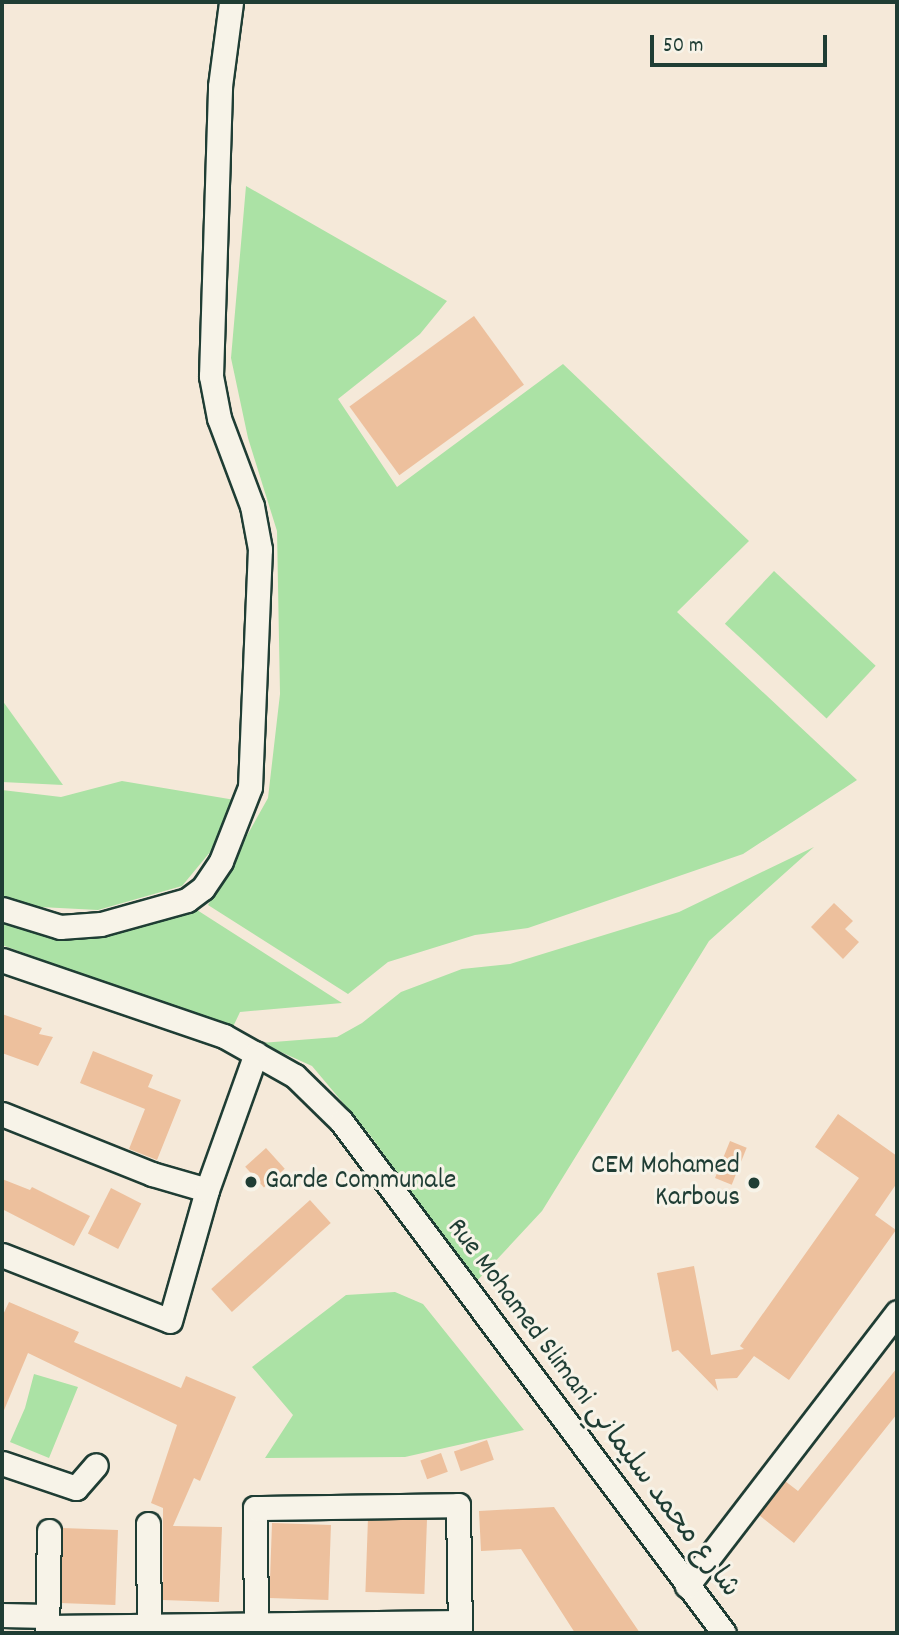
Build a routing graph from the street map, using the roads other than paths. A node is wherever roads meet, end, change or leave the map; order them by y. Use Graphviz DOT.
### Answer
graph roads {
  1 [pos="230,2"];
  2 [pos="2,909"];
  3 [pos="2,960"];
  4 [pos="256,1054"];
  5 [pos="2,1114"];
  6 [pos="207,1190"];
  7 [pos="3,1259"];
  8 [pos="897,1312"];
  9 [pos="2,1463"];
  10 [pos="96,1465"];
  11 [pos="148,1524"];
  12 [pos="49,1531"];
  13 [pos="687,1586"];
  14 [pos="2,1615"];
  15 [pos="47,1626"];
  16 [pos="360,1628"];
  17 [pos="460,1628"];
  18 [pos="256,1629"];
  19 [pos="149,1630"];
  20 [pos="724,1633"];
  1 -- 2 [label="street"];
  3 -- 4 [label="street, Rue Mohamed Slimani شارع محمد سليماني"];
  4 -- 6 [label="street"];
  4 -- 13 [label="street, Rue Mohamed Slimani شارع محمد سليماني"];
  5 -- 6 [label="street"];
  6 -- 7 [label="street"];
  8 -- 13 [label="street"];
  9 -- 10 [label="street"];
  11 -- 19 [label="street"];
  12 -- 15 [label="street"];
  13 -- 20 [label="street, Rue Mohamed Slimani شارع محمد سليماني"];
  14 -- 15 [label="street"];
  15 -- 19 [label="street"];
  16 -- 17 [label="street"];
  16 -- 18 [label="street"];
  17 -- 18 [label="street"];
  18 -- 19 [label="street"];
}
